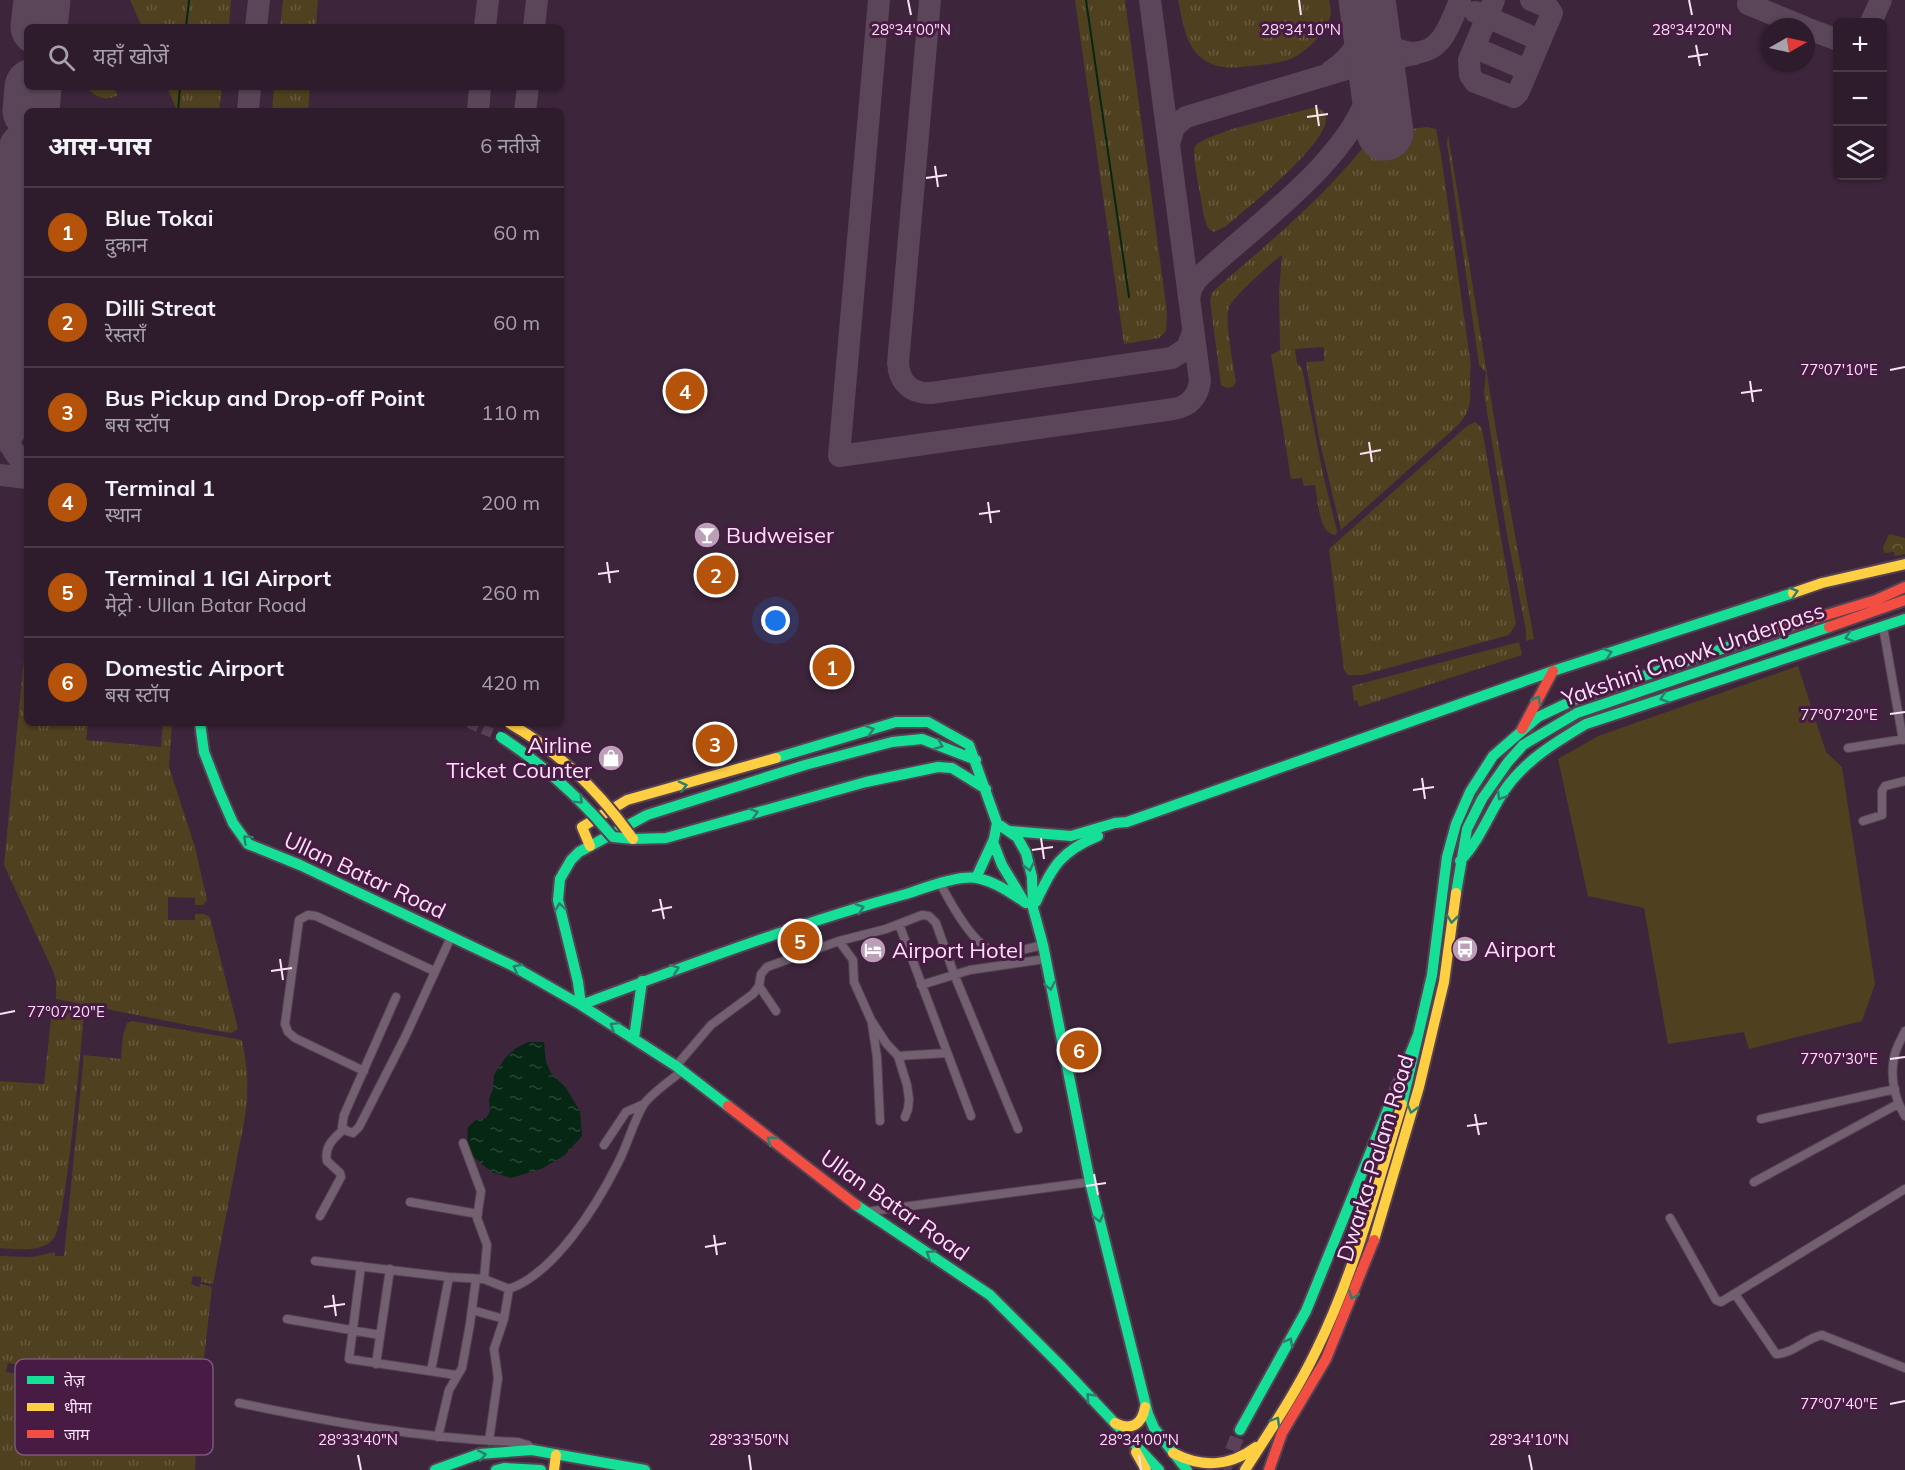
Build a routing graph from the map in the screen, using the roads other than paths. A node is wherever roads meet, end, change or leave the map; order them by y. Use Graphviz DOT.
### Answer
graph roads {
  1 [pos="1905,564"];
  2 [pos="1905,588"];
  3 [pos="1905,600"];
  4 [pos="1905,620"];
  5 [pos="1883,627"];
  6 [pos="1553,671"];
  7 [pos="200,726"];
  8 [pos="515,726"];
  9 [pos="1522,729"];
  10 [pos="501,737"];
  11 [pos="1904,740"];
  12 [pos="1848,748"];
  13 [pos="976,760"];
  14 [pos="1905,781"];
  15 [pos="986,789"];
  16 [pos="1863,820"];
  17 [pos="1127,822"];
  18 [pos="998,824"];
  19 [pos="1010,831"];
  20 [pos="633,839"];
  21 [pos="993,842"];
  22 [pos="590,846"];
  23 [pos="1460,861"];
  24 [pos="976,878"];
  25 [pos="941,885"];
  26 [pos="1029,906"];
  27 [pos="899,924"];
  28 [pos="451,937"];
  29 [pos="839,941"];
  30 [pos="1043,945"];
  31 [pos="1045,959"];
  32 [pos="434,971"];
  33 [pos="954,974"];
  34 [pos="642,981"];
  35 [pos="921,985"];
  36 [pos="759,986"];
  37 [pos="396,997"];
  38 [pos="581,1005"];
  39 [pos="776,1011"];
  40 [pos="871,1020"];
  41 [pos="1905,1031"];
  42 [pos="1418,1035"];
  43 [pos="634,1038"];
  44 [pos="947,1053"];
  45 [pos="898,1056"];
  46 [pos="679,1068"];
  47 [pos="364,1071"];
  48 [pos="1894,1089"];
  49 [pos="644,1104"];
  50 [pos="1898,1104"];
  51 [pos="971,1116"];
  52 [pos="1905,1116"];
  53 [pos="905,1117"];
  54 [pos="1761,1119"];
  55 [pos="880,1121"];
  56 [pos="344,1129"];
  57 [pos="1017,1129"];
  58 [pos="463,1143"];
  59 [pos="604,1145"];
  60 [pos="1090,1182"];
  61 [pos="1754,1182"];
  62 [pos="1905,1189"];
  63 [pos="410,1202"];
  64 [pos="865,1212"];
  65 [pos="478,1214"];
  66 [pos="320,1216"];
  67 [pos="1670,1218"];
  68 [pos="315,1261"];
  69 [pos="361,1266"];
  70 [pos="390,1269"];
  71 [pos="448,1277"];
  72 [pos="480,1279"];
  73 [pos="509,1289"];
  74 [pos="1735,1294"];
  75 [pos="472,1310"];
  76 [pos="287,1319"];
  77 [pos="504,1319"];
  78 [pos="352,1331"];
  79 [pos="380,1335"];
  80 [pos="376,1364"];
  81 [pos="1905,1368"];
  82 [pos="431,1371"];
  83 [pos="456,1375"];
  84 [pos="1144,1398"];
  85 [pos="239,1403"];
  86 [pos="1113,1422"];
  87 [pos="1240,1430"];
  88 [pos="438,1437"];
  89 [pos="1127,1437"];
  90 [pos="1264,1440"];
  91 [pos="489,1441"];
  92 [pos="532,1450"];
  93 [pos="1275,1450"];
  94 [pos="1173,1453"];
  95 [pos="556,1455"];
  96 [pos="435,1470"];
  97 [pos="496,1470"];
  98 [pos="541,1470"];
  99 [pos="554,1470"];
  100 [pos="645,1470"];
  101 [pos="1146,1470"];
  102 [pos="1160,1470"];
  103 [pos="1186,1470"];
  104 [pos="1245,1470"];
  105 [pos="1262,1470"];
  106 [pos="1269,1470"];
  6 -- 1 [label="main road, one-way"];
  2 -- 9 [label="main road, Yakshini Chowk Underpass"];
  3 -- 23 [label="main road, Yakshini Chowk Underpass"];
  4 -- 5 [label="main road"];
  5 -- 11 [label="street"];
  5 -- 23 [label="main road, one-way"];
  9 -- 6 [label="main road, one-way"];
  6 -- 17 [label="main road"];
  28 -- 7 [label="main road, Ullan Batar Road, one-way"];
  8 -- 20 [label="main road, bridge"];
  9 -- 42 [label="main road, Dwarka-Palam Road"];
  10 -- 20 [label="main road, one-way, bridge"];
  11 -- 12 [label="street"];
  13 -- 15 [label="main road"];
  22 -- 13 [label="main road, one-way"];
  22 -- 13 [label="main road, one-way"];
  14 -- 16 [label="street"];
  15 -- 18 [label="main road"];
  20 -- 15 [label="main road, one-way, bridge"];
  17 -- 19 [label="main road"];
  17 -- 26 [label="main road"];
  18 -- 19 [label="main road"];
  18 -- 21 [label="main road"];
  19 -- 26 [label="main road, one-way"];
  21 -- 24 [label="main road"];
  21 -- 26 [label="main road"];
  38 -- 22 [label="main road, one-way"];
  23 -- 93 [label="main road, Dwarka-Palam Road, one-way"];
  24 -- 25 [label="main road"];
  24 -- 26 [label="main road"];
  25 -- 30 [label="street"];
  34 -- 25 [label="main road, one-way"];
  26 -- 30 [label="main road"];
  27 -- 29 [label="street"];
  27 -- 33 [label="street"];
  27 -- 35 [label="street"];
  28 -- 32 [label="street"];
  38 -- 28 [label="main road, Ullan Batar Road, one-way"];
  29 -- 36 [label="street"];
  29 -- 40 [label="street"];
  30 -- 31 [label="main road"];
  31 -- 33 [label="street"];
  31 -- 60 [label="main road, one-way"];
  32 -- 47 [label="street"];
  32 -- 56 [label="street"];
  33 -- 35 [label="street"];
  33 -- 57 [label="street"];
  34 -- 38 [label="main road"];
  34 -- 43 [label="main road"];
  35 -- 44 [label="street"];
  36 -- 39 [label="street"];
  36 -- 46 [label="street"];
  37 -- 47 [label="street"];
  43 -- 38 [label="main road, Ullan Batar Road, one-way"];
  40 -- 45 [label="street"];
  40 -- 55 [label="street"];
  41 -- 48 [label="street"];
  87 -- 42 [label="main road, one-way"];
  90 -- 42 [label="main road, one-way"];
  43 -- 46 [label="main road, Ullan Batar Road"];
  44 -- 45 [label="street"];
  44 -- 51 [label="street"];
  45 -- 53 [label="street"];
  46 -- 49 [label="street"];
  64 -- 46 [label="main road, Ullan Batar Road, one-way"];
  47 -- 56 [label="street"];
  48 -- 50 [label="street"];
  48 -- 54 [label="street"];
  49 -- 59 [label="street"];
  49 -- 73 [label="street"];
  50 -- 52 [label="street"];
  50 -- 61 [label="street"];
  56 -- 66 [label="street"];
  58 -- 65 [label="street"];
  60 -- 64 [label="street"];
  60 -- 84 [label="main road, one-way"];
  62 -- 74 [label="street"];
  63 -- 65 [label="street"];
  86 -- 64 [label="main road, Ullan Batar Road, one-way"];
  65 -- 72 [label="street"];
  67 -- 74 [label="street"];
  68 -- 69 [label="street"];
  69 -- 70 [label="street"];
  69 -- 78 [label="street"];
  70 -- 71 [label="street"];
  70 -- 79 [label="street"];
  71 -- 72 [label="street"];
  71 -- 82 [label="street"];
  72 -- 73 [label="street"];
  72 -- 75 [label="street"];
  73 -- 77 [label="street"];
  74 -- 81 [label="street"];
  75 -- 77 [label="street"];
  75 -- 83 [label="street"];
  76 -- 78 [label="street"];
  77 -- 91 [label="street"];
  78 -- 79 [label="street"];
  78 -- 80 [label="street"];
  79 -- 80 [label="street"];
  80 -- 82 [label="street"];
  82 -- 83 [label="street"];
  83 -- 88 [label="street"];
  84 -- 86 [label="main road"];
  84 -- 94 [label="main road"];
  85 -- 88 [label="street"];
  86 -- 89 [label="main road, Ullan Batar Road"];
  88 -- 91 [label="street"];
  89 -- 101 [label="main road"];
  89 -- 102 [label="main road, Ullan Batar Road"];
  90 -- 94 [label="main road"];
  90 -- 104 [label="main road"];
  91 -- 92 [label="street"];
  92 -- 95 [label="main road"];
  96 -- 92 [label="main road, one-way"];
  93 -- 105 [label="main road"];
  93 -- 106 [label="main road"];
  94 -- 103 [label="main road"];
  95 -- 99 [label="main road"];
  95 -- 100 [label="main road"];
  97 -- 98 [label="main road"];
}
